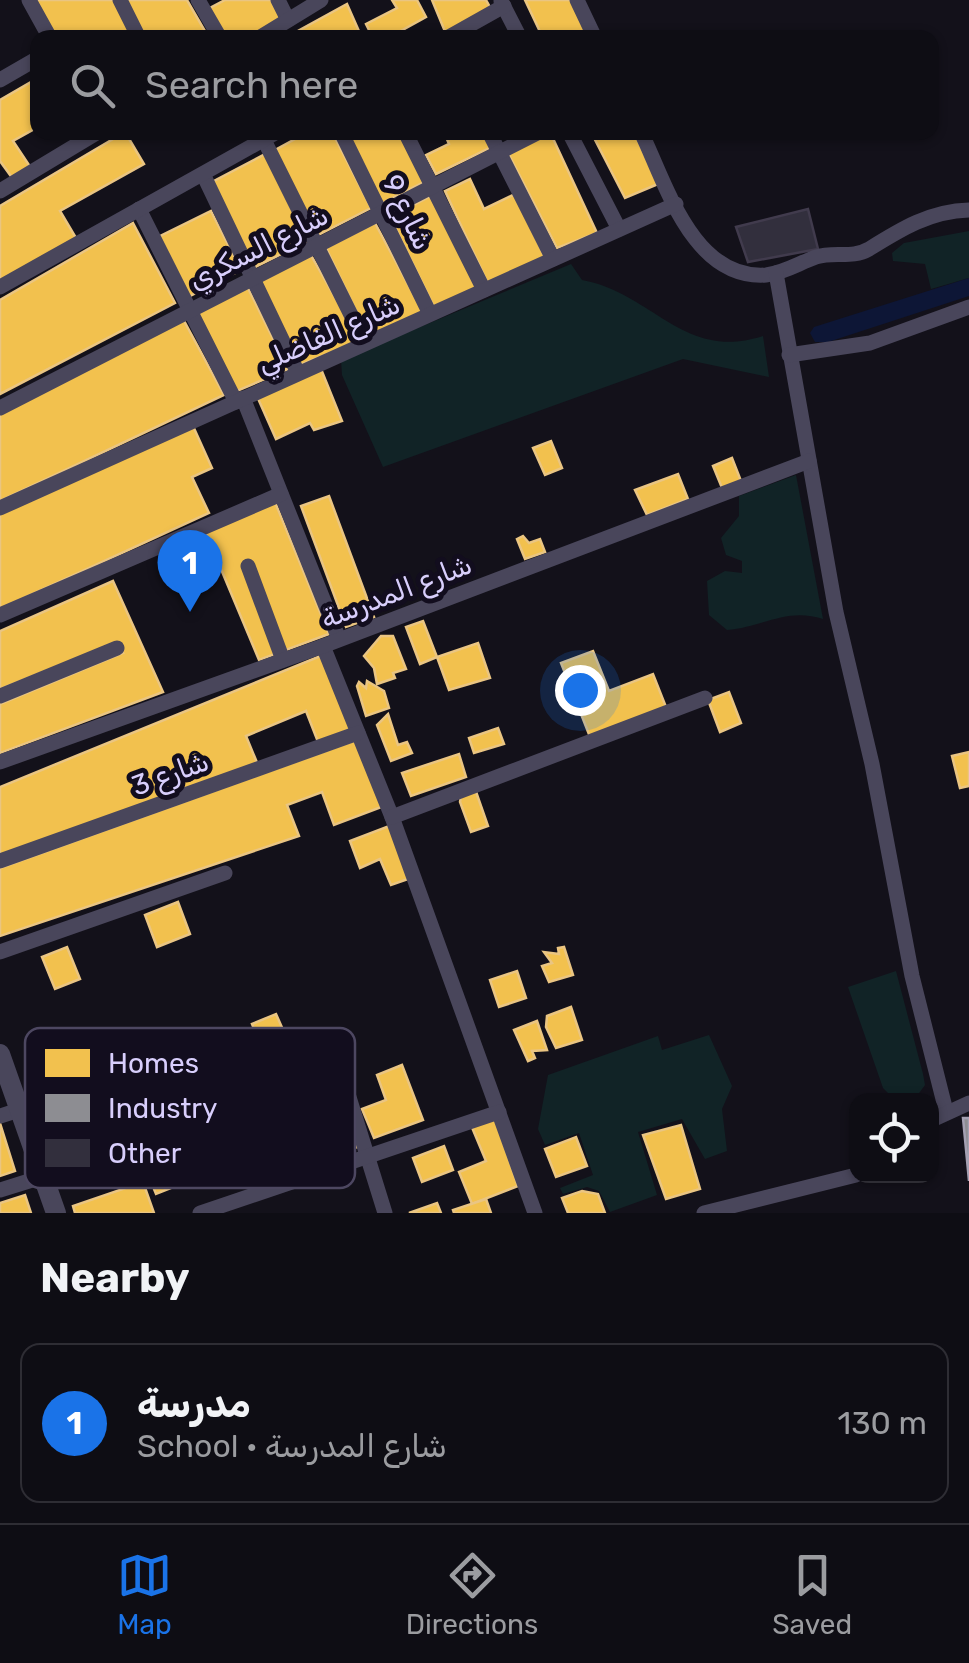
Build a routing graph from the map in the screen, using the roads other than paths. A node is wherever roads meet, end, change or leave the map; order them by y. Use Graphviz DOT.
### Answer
graph roads {
  1 [pos="29,0"];
  2 [pos="120,0"];
  3 [pos="198,0"];
  4 [pos="278,0"];
  5 [pos="321,0"];
  6 [pos="577,0"];
  7 [pos="502,3"];
  8 [pos="288,20"];
  9 [pos="46,30"];
  10 [pos="135,30"];
  11 [pos="215,30"];
  12 [pos="271,30"];
  13 [pos="460,30"];
  14 [pos="516,30"];
  15 [pos="592,30"];
  16 [pos="30,63"];
  17 [pos="0,80"];
  18 [pos="85,140"];
  19 [pos="262,140"];
  20 [pos="275,140"];
  21 [pos="345,140"];
  22 [pos="410,140"];
  23 [pos="493,140"];
  24 [pos="525,140"];
  25 [pos="573,140"];
  26 [pos="645,140"];
  27 [pos="500,153"];
  28 [pos="203,174"];
  29 [pos="432,187"];
  30 [pos="0,191"];
  31 [pos="676,204"];
  32 [pos="139,209"];
  33 [pos="969,210"];
  34 [pos="381,213"];
  35 [pos="619,229"];
  36 [pos="318,245"];
  37 [pos="553,259"];
  38 [pos="776,274"];
  39 [pos="253,278"];
  40 [pos="0,287"];
  41 [pos="484,290"];
  42 [pos="969,307"];
  43 [pos="189,310"];
  44 [pos="430,314"];
  45 [pos="365,343"];
  46 [pos="790,355"];
  47 [pos="298,374"];
  48 [pos="239,400"];
  49 [pos="0,408"];
  50 [pos="809,462"];
  51 [pos="281,494"];
  52 [pos="0,508"];
  53 [pos="248,566"];
  54 [pos="0,615"];
  55 [pos="331,642"];
  56 [pos="117,648"];
  57 [pos="283,660"];
  58 [pos="0,696"];
  59 [pos="705,698"];
  60 [pos="358,732"];
  61 [pos="0,762"];
  62 [pos="392,817"];
  63 [pos="0,862"];
  64 [pos="225,873"];
  65 [pos="0,952"];
  66 [pos="0,1054"];
  67 [pos="969,1103"];
  68 [pos="22,1109"];
  69 [pos="946,1111"];
  70 [pos="499,1112"];
  71 [pos="0,1116"];
  72 [pos="939,1116"];
  73 [pos="355,1117"];
  74 [pos="25,1118"];
  75 [pos="367,1156"];
  76 [pos="355,1160"];
  77 [pos="849,1177"];
  78 [pos="25,1182"];
  79 [pos="48,1188"];
  80 [pos="273,1188"];
  81 [pos="0,1190"];
  82 [pos="56,1213"];
  83 [pos="200,1213"];
  84 [pos="385,1213"];
  85 [pos="535,1213"];
  86 [pos="704,1213"];
  1 -- 9 [label="street"];
  2 -- 10 [label="street"];
  3 -- 11 [label="street"];
  4 -- 8 [label="street"];
  5 -- 8 [label="street"];
  6 -- 15 [label="street"];
  7 -- 13 [label="street"];
  7 -- 14 [label="street"];
  8 -- 12 [label="street"];
  16 -- 17 [label="street"];
  18 -- 30 [label="street"];
  19 -- 28 [label="street"];
  20 -- 36 [label="street"];
  21 -- 34 [label="street, شارع 9"];
  22 -- 29 [label="street"];
  23 -- 27 [label="street"];
  24 -- 27 [label="street, شارع السكري"];
  25 -- 35 [label="street"];
  26 -- 31 [label="street"];
  27 -- 29 [label="street, شارع السكري"];
  27 -- 37 [label="street"];
  28 -- 32 [label="street"];
  28 -- 39 [label="street"];
  29 -- 34 [label="street, شارع السكري"];
  29 -- 41 [label="street"];
  31 -- 35 [label="street, شارع الفاضلي"];
  31 -- 38 [label="street"];
  32 -- 40 [label="street"];
  32 -- 43 [label="street"];
  33 -- 38 [label="street"];
  34 -- 36 [label="street, شارع السكري"];
  34 -- 44 [label="street, شارع 9"];
  35 -- 37 [label="street, شارع الفاضلي"];
  36 -- 39 [label="street, شارع السكري"];
  36 -- 45 [label="street"];
  37 -- 41 [label="street, شارع الفاضلي"];
  38 -- 46 [label="street"];
  39 -- 43 [label="street, شارع السكري"];
  39 -- 47 [label="street"];
  41 -- 44 [label="street, شارع الفاضلي"];
  42 -- 46 [label="street"];
  43 -- 48 [label="street"];
  43 -- 49 [label="street, شارع السكري"];
  44 -- 45 [label="street, شارع الفاضلي"];
  45 -- 47 [label="street, شارع الفاضلي"];
  46 -- 50 [label="street"];
  47 -- 48 [label="street, شارع الفاضلي"];
  48 -- 51 [label="street"];
  48 -- 52 [label="street, شارع الفاضلي"];
  50 -- 55 [label="street, شارع المدرسة"];
  50 -- 69 [label="street"];
  51 -- 54 [label="street"];
  51 -- 55 [label="street"];
  53 -- 57 [label="street"];
  55 -- 57 [label="street, شارع المدرسة"];
  55 -- 60 [label="street"];
  56 -- 58 [label="street"];
  57 -- 61 [label="street, شارع المدرسة"];
  59 -- 62 [label="street"];
  60 -- 62 [label="street"];
  60 -- 63 [label="street, شارع 3"];
  62 -- 70 [label="street"];
  64 -- 65 [label="street"];
  66 -- 68 [label="street"];
  67 -- 69 [label="street"];
  68 -- 71 [label="street"];
  68 -- 74 [label="street"];
  69 -- 72 [label="street"];
  70 -- 75 [label="street"];
  70 -- 85 [label="street"];
  73 -- 75 [label="street"];
  75 -- 76 [label="street"];
  75 -- 84 [label="street"];
  77 -- 86 [label="street"];
  78 -- 81 [label="street"];
  79 -- 82 [label="street"];
  80 -- 83 [label="street"];
}
